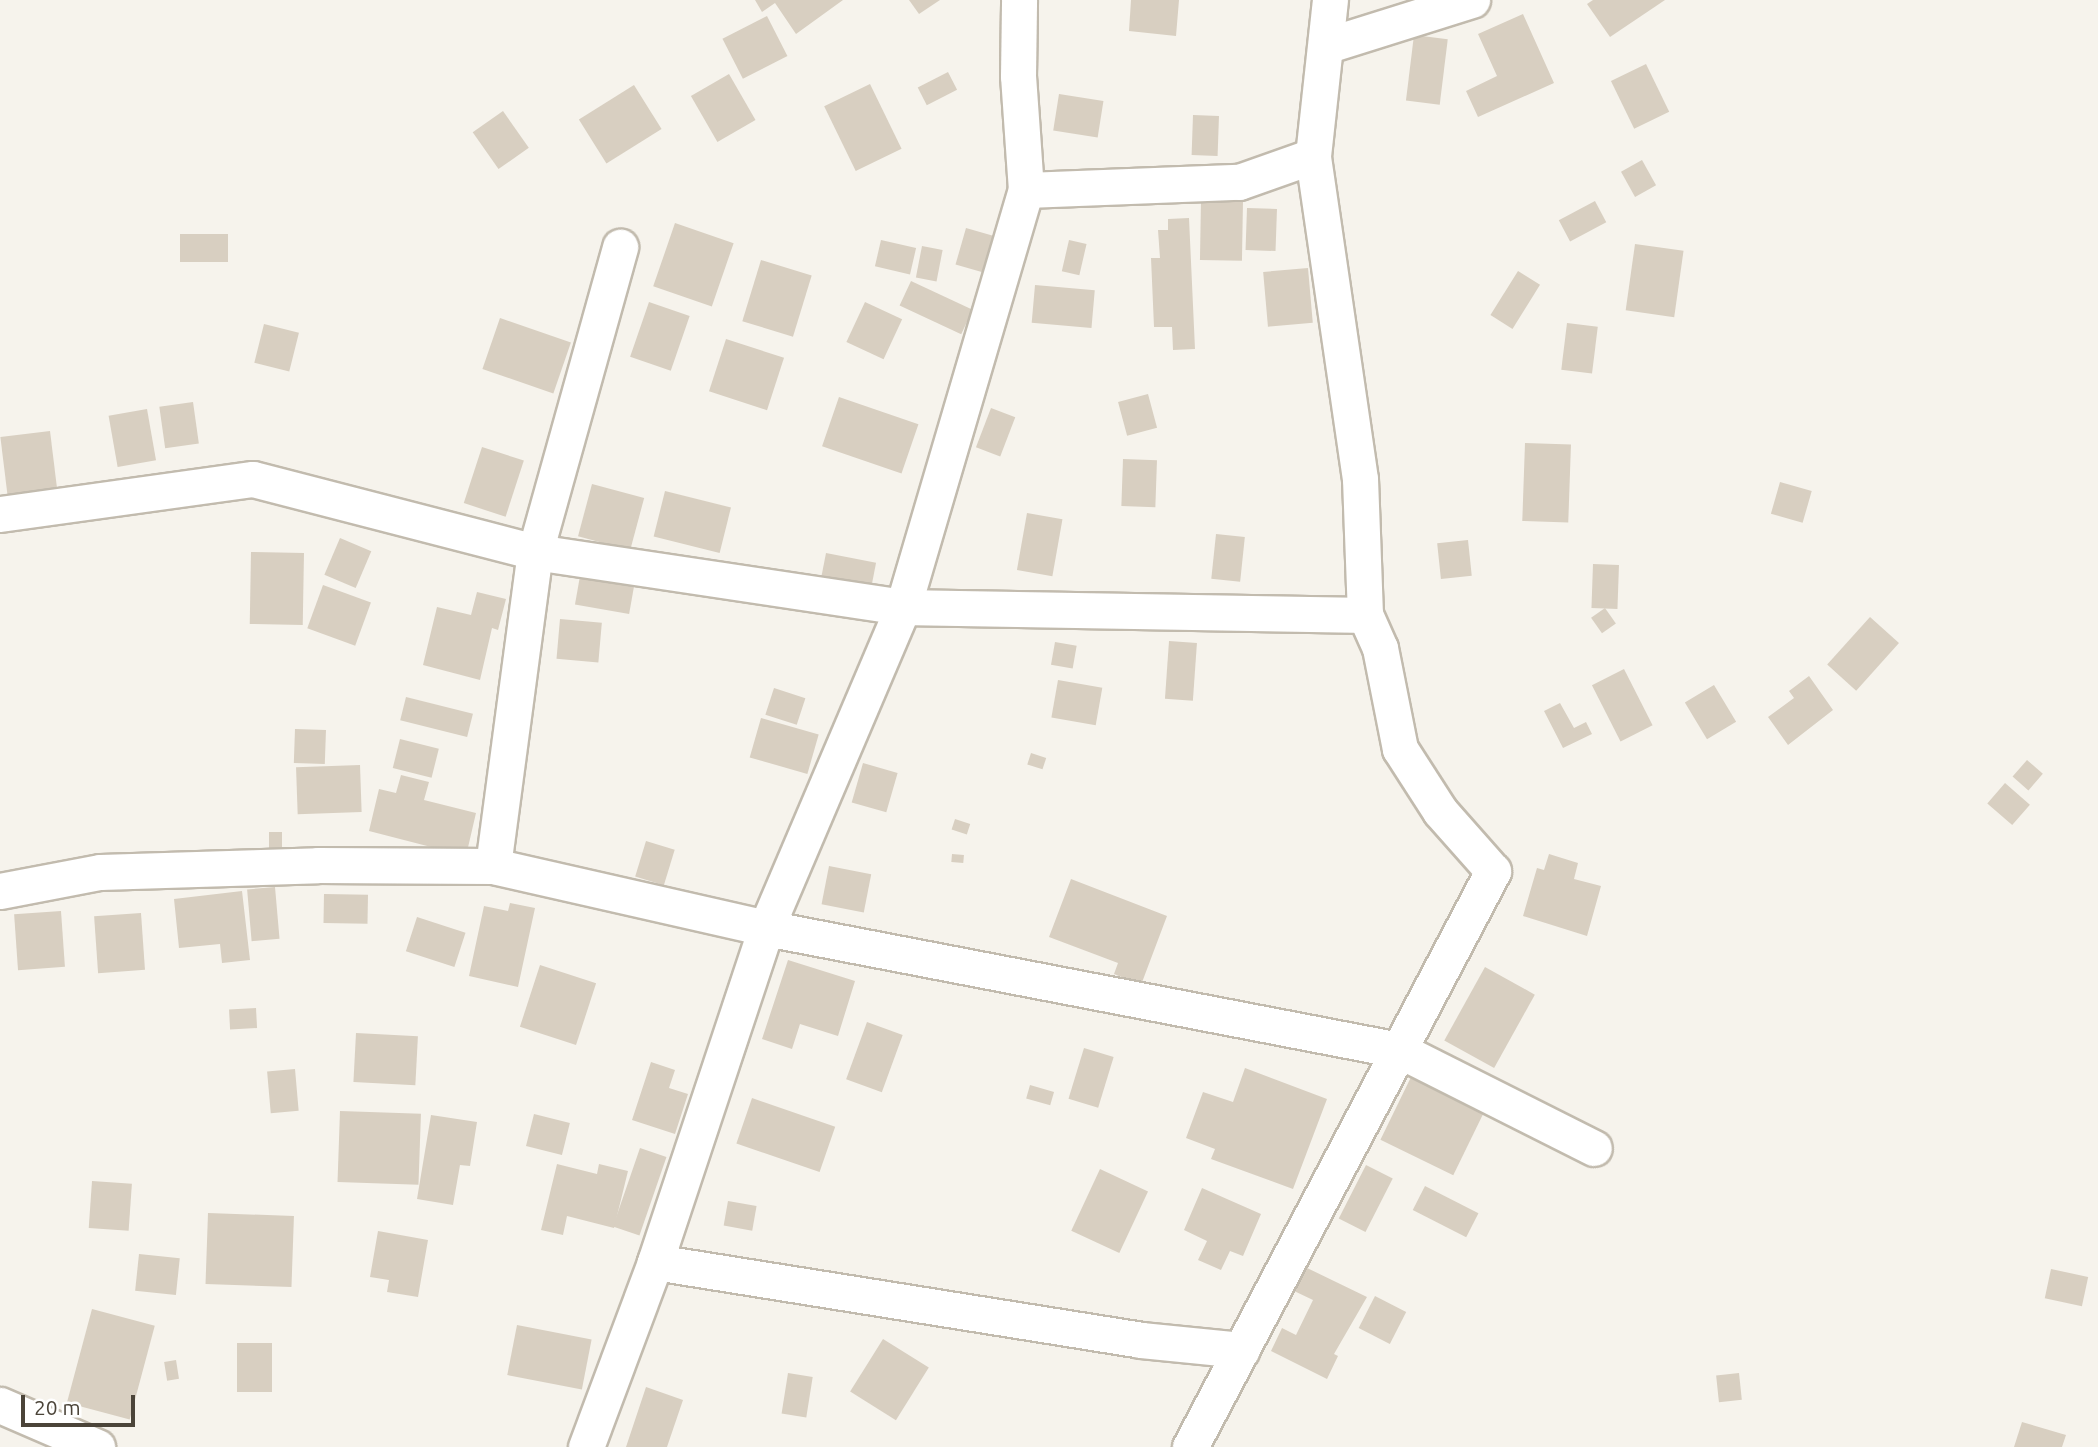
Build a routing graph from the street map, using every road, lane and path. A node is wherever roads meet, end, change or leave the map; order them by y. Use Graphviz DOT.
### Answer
graph roads {
  1 [pos="1019,0"];
  2 [pos="1330,0"];
  3 [pos="1472,0"];
  4 [pos="1328,45"];
  5 [pos="1313,156"];
  6 [pos="1026,190"];
  7 [pos="620,247"];
  8 [pos="0,514"];
  9 [pos="535,552"];
  10 [pos="903,607"];
  11 [pos="1365,615"];
  12 [pos="493,866"];
  13 [pos="0,891"];
  14 [pos="766,928"];
  15 [pos="1399,1050"];
  16 [pos="1594,1148"];
  17 [pos="655,1262"];
  18 [pos="1242,1350"];
  19 [pos="0,1405"];
  20 [pos="97,1447"];
  21 [pos="586,1447"];
  22 [pos="1190,1447"];
  1 -- 6 [label="street"];
  2 -- 4 [label="street"];
  3 -- 4 [label="street"];
  4 -- 5 [label="street"];
  5 -- 6 [label="street"];
  5 -- 11 [label="street"];
  6 -- 10 [label="street"];
  7 -- 9 [label="street"];
  8 -- 9 [label="street"];
  9 -- 10 [label="street"];
  9 -- 12 [label="street"];
  10 -- 11 [label="street"];
  10 -- 14 [label="street"];
  11 -- 15 [label="street"];
  12 -- 13 [label="street"];
  12 -- 14 [label="street"];
  14 -- 15 [label="street"];
  14 -- 17 [label="street"];
  15 -- 16 [label="street"];
  15 -- 18 [label="street"];
  17 -- 18 [label="street"];
  17 -- 21 [label="street"];
  18 -- 22 [label="street"];
  19 -- 20 [label="street"];
}
